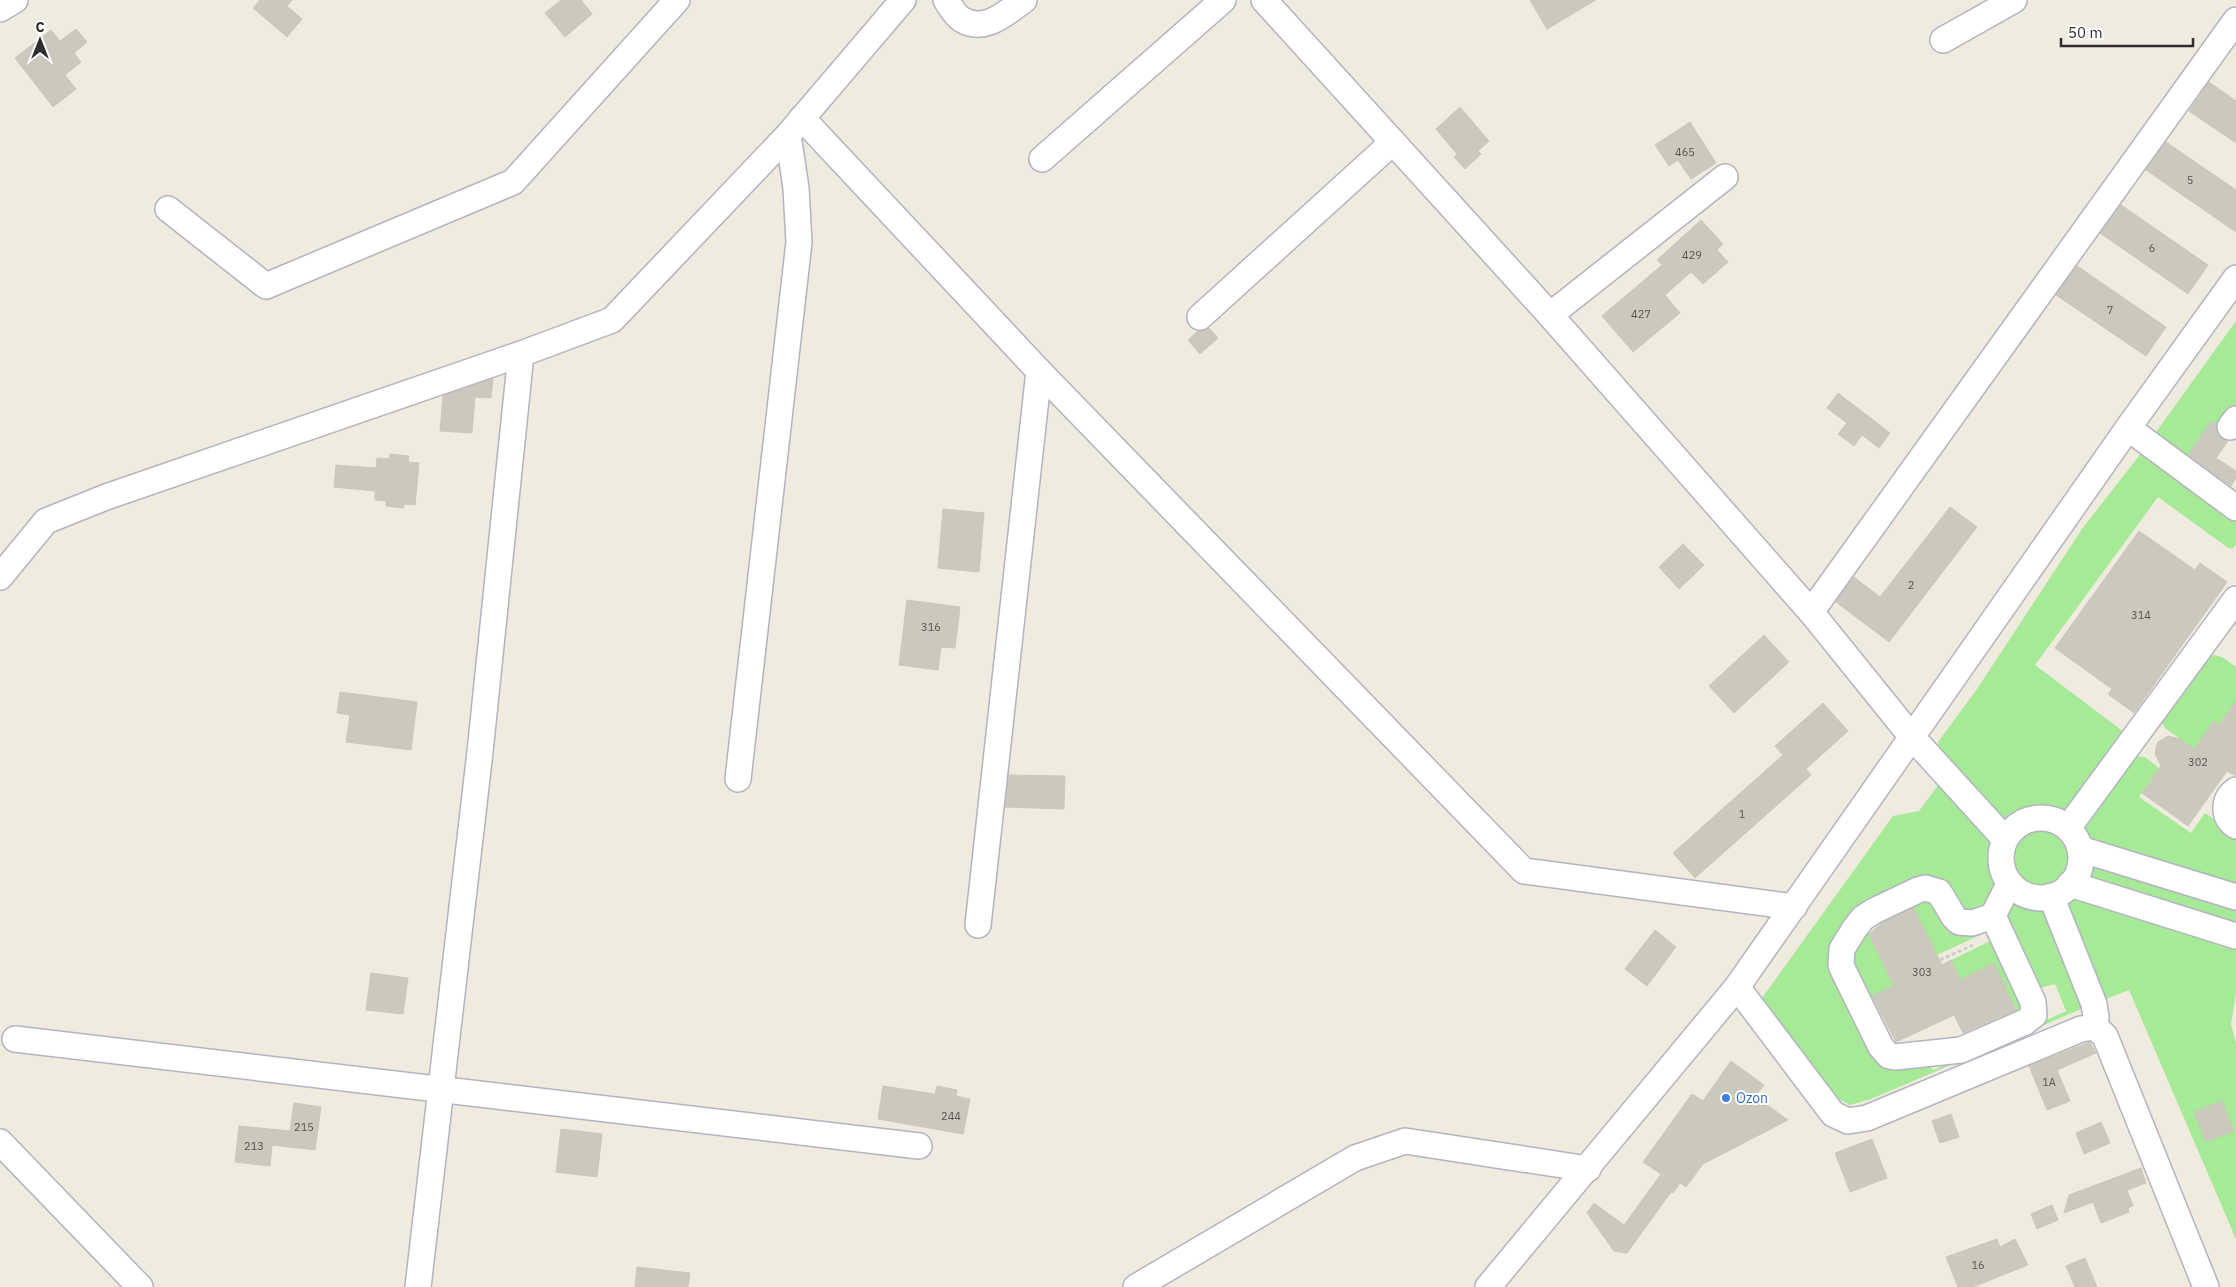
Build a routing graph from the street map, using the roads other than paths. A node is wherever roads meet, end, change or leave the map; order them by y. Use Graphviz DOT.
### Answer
graph roads {
  1 [pos="15,0"];
  2 [pos="677,0"];
  3 [pos="903,0"];
  4 [pos="946,0"];
  5 [pos="1024,0"];
  6 [pos="1223,0"];
  7 [pos="1264,0"];
  8 [pos="2014,0"];
  9 [pos="0,9"];
  10 [pos="2236,20"];
  11 [pos="1943,40"];
  12 [pos="795,127"];
  13 [pos="1393,142"];
  14 [pos="1042,159"];
  15 [pos="1725,176"];
  16 [pos="168,209"];
  17 [pos="2236,278"];
  18 [pos="1550,315"];
  19 [pos="1200,317"];
  20 [pos="520,354"];
  21 [pos="1039,371"];
  22 [pos="2128,428"];
  23 [pos="2236,508"];
  24 [pos="0,577"];
  25 [pos="2236,599"];
  26 [pos="1811,612"];
  27 [pos="1911,736"];
  28 [pos="738,779"];
  29 [pos="2236,790"];
  30 [pos="2236,826"];
  31 [pos="2005,839"];
  32 [pos="2074,839"];
  33 [pos="2011,886"];
  34 [pos="2061,890"];
  35 [pos="2236,897"];
  36 [pos="1794,907"];
  37 [pos="1993,916"];
  38 [pos="978,925"];
  39 [pos="2236,936"];
  40 [pos="1736,987"];
  41 [pos="2095,1027"];
  42 [pos="15,1039"];
  43 [pos="442,1088"];
  44 [pos="0,1142"];
  45 [pos="919,1146"];
  46 [pos="1588,1169"];
  47 [pos="140,1287"];
  48 [pos="418,1287"];
  49 [pos="1136,1287"];
  50 [pos="1488,1287"];
  51 [pos="2206,1287"];
  1 -- 9 [label="street"];
  2 -- 16 [label="street"];
  3 -- 12 [label="street"];
  4 -- 5 [label="street"];
  6 -- 14 [label="street"];
  7 -- 13 [label="street"];
  8 -- 11 [label="street"];
  10 -- 26 [label="street"];
  12 -- 20 [label="street"];
  12 -- 21 [label="street"];
  12 -- 28 [label="street"];
  13 -- 18 [label="street"];
  13 -- 19 [label="street"];
  15 -- 18 [label="street"];
  17 -- 22 [label="street"];
  18 -- 26 [label="street"];
  20 -- 24 [label="street"];
  20 -- 43 [label="street"];
  21 -- 36 [label="street"];
  21 -- 38 [label="street"];
  22 -- 23 [label="street"];
  22 -- 27 [label="street"];
  25 -- 32 [label="street"];
  26 -- 27 [label="street"];
  27 -- 31 [label="street"];
  27 -- 36 [label="street"];
  29 -- 30 [label="street"];
  31 -- 32 [label="street"];
  31 -- 33 [label="street"];
  32 -- 34 [label="street"];
  32 -- 35 [label="street"];
  33 -- 34 [label="street"];
  33 -- 37 [label="street"];
  34 -- 39 [label="street"];
  34 -- 41 [label="street"];
  36 -- 40 [label="street"];
  37 -- 37 [label="street"];
  40 -- 41 [label="street"];
  40 -- 46 [label="street"];
  41 -- 51 [label="street"];
  42 -- 43 [label="street"];
  43 -- 45 [label="street"];
  43 -- 48 [label="street"];
  44 -- 47 [label="street"];
  46 -- 49 [label="street"];
  46 -- 50 [label="street"];
}
